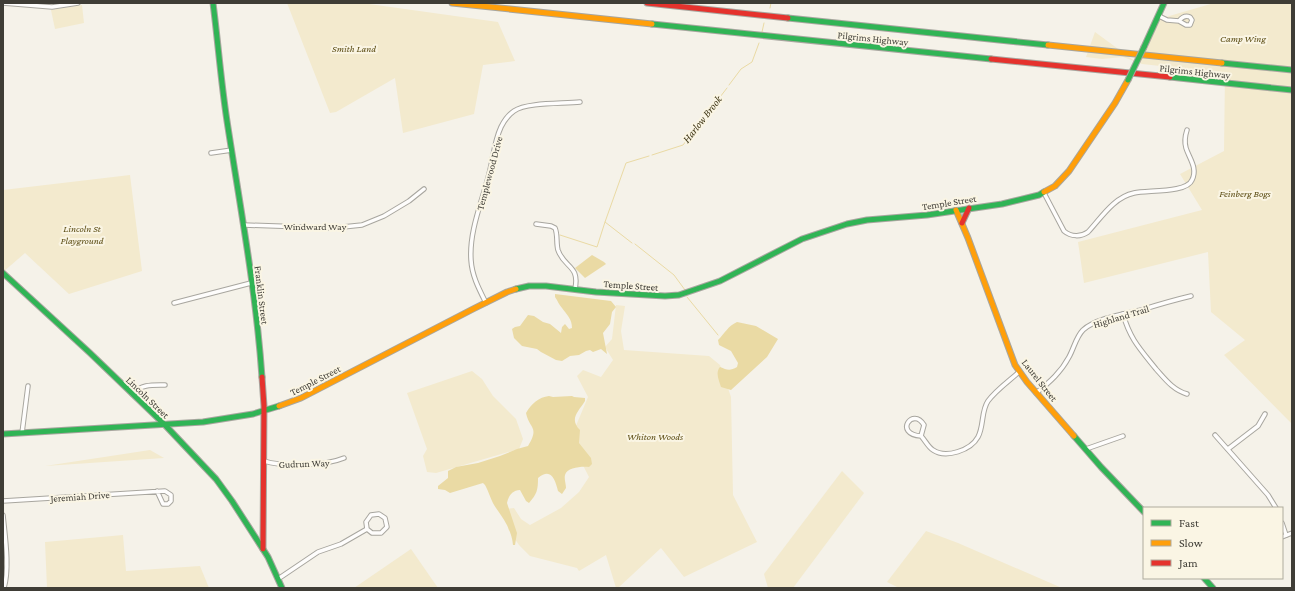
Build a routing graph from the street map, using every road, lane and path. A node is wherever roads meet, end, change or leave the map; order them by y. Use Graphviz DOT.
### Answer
graph roads {
  1 [pos="3,3"];
  2 [pos="78,3"];
  3 [pos="212,3"];
  4 [pos="452,3"];
  5 [pos="647,3"];
  6 [pos="1164,3"];
  7 [pos="1159,16"];
  8 [pos="1179,21"];
  9 [pos="1292,70"];
  10 [pos="1292,90"];
  11 [pos="580,102"];
  12 [pos="1187,130"];
  13 [pos="232,150"];
  14 [pos="211,153"];
  15 [pos="424,189"];
  16 [pos="1044,193"];
  17 [pos="969,208"];
  18 [pos="956,210"];
  19 [pos="962,222"];
  20 [pos="536,224"];
  21 [pos="244,225"];
  22 [pos="3,273"];
  23 [pos="251,283"];
  24 [pos="575,289"];
  25 [pos="1191,296"];
  26 [pos="174,303"];
  27 [pos="486,303"];
  28 [pos="1122,314"];
  29 [pos="1019,372"];
  30 [pos="165,385"];
  31 [pos="28,386"];
  32 [pos="1036,392"];
  33 [pos="132,394"];
  34 [pos="1187,394"];
  35 [pos="264,412"];
  36 [pos="1265,414"];
  37 [pos="165,425"];
  38 [pos="22,433"];
  39 [pos="3,434"];
  40 [pos="1215,435"];
  41 [pos="921,436"];
  42 [pos="1123,436"];
  43 [pos="1086,449"];
  44 [pos="1228,449"];
  45 [pos="344,458"];
  46 [pos="264,461"];
  47 [pos="157,491"];
  48 [pos="3,501"];
  49 [pos="1275,507"];
  50 [pos="1143,511"];
  51 [pos="3,515"];
  52 [pos="367,529"];
  53 [pos="1292,533"];
  54 [pos="1284,536"];
  55 [pos="263,548"];
  56 [pos="1206,579"];
  57 [pos="278,580"];
  58 [pos="4,588"];
  59 [pos="282,588"];
  60 [pos="1213,588"];
  1 -- 2 [label="street"];
  3 -- 13 [label="main road, Franklin Street"];
  4 -- 10 [label="main road, Pilgrims Highway"];
  5 -- 9 [label="main road, Pilgrims Highway"];
  6 -- 7 [label="main road, Temple Street"];
  7 -- 8 [label="street"];
  7 -- 16 [label="main road, Temple Street, bridge"];
  11 -- 27 [label="street, Templewood Drive"];
  12 -- 16 [label="street"];
  13 -- 14 [label="street"];
  13 -- 21 [label="main road, Franklin Street"];
  15 -- 21 [label="street, Windward Way"];
  16 -- 17 [label="main road, Temple Street"];
  17 -- 18 [label="main road, Temple Street"];
  17 -- 19 [label="main road"];
  18 -- 19 [label="main road, Laurel Street"];
  18 -- 24 [label="main road, Temple Street"];
  19 -- 29 [label="main road, Laurel Street"];
  20 -- 24 [label="street"];
  21 -- 23 [label="main road, Franklin Street"];
  22 -- 33 [label="main road, Lincoln Street"];
  23 -- 26 [label="street"];
  23 -- 35 [label="main road, Franklin Street"];
  24 -- 27 [label="main road, Temple Street"];
  25 -- 28 [label="street, Highland Trail"];
  27 -- 35 [label="main road, Temple Street"];
  28 -- 32 [label="street, Highland Trail"];
  28 -- 34 [label="street"];
  29 -- 32 [label="main road, Laurel Street"];
  29 -- 41 [label="street"];
  30 -- 33 [label="street"];
  31 -- 38 [label="street"];
  32 -- 43 [label="main road, Laurel Street"];
  33 -- 37 [label="main road, Lincoln Street"];
  35 -- 37 [label="main road, Temple Street"];
  35 -- 46 [label="main road, Franklin Street"];
  36 -- 44 [label="street"];
  37 -- 38 [label="main road, Temple Street"];
  37 -- 55 [label="main road, Lincoln Street"];
  38 -- 39 [label="main road, Temple Street"];
  40 -- 44 [label="street"];
  41 -- 41 [label="street"];
  42 -- 43 [label="street"];
  43 -- 50 [label="main road, Laurel Street"];
  44 -- 49 [label="street"];
  45 -- 46 [label="street, Gudrun Way"];
  46 -- 55 [label="main road, Franklin Street"];
  47 -- 47 [label="street"];
  47 -- 48 [label="street, Jeremiah Drive"];
  51 -- 58 [label="street"];
  52 -- 52 [label="street"];
  52 -- 57 [label="street"];
  53 -- 54 [label="street"];
  55 -- 57 [label="main road, Franklin Street"];
  56 -- 60 [label="main road"];
  57 -- 59 [label="main road, Franklin Street"];
}
